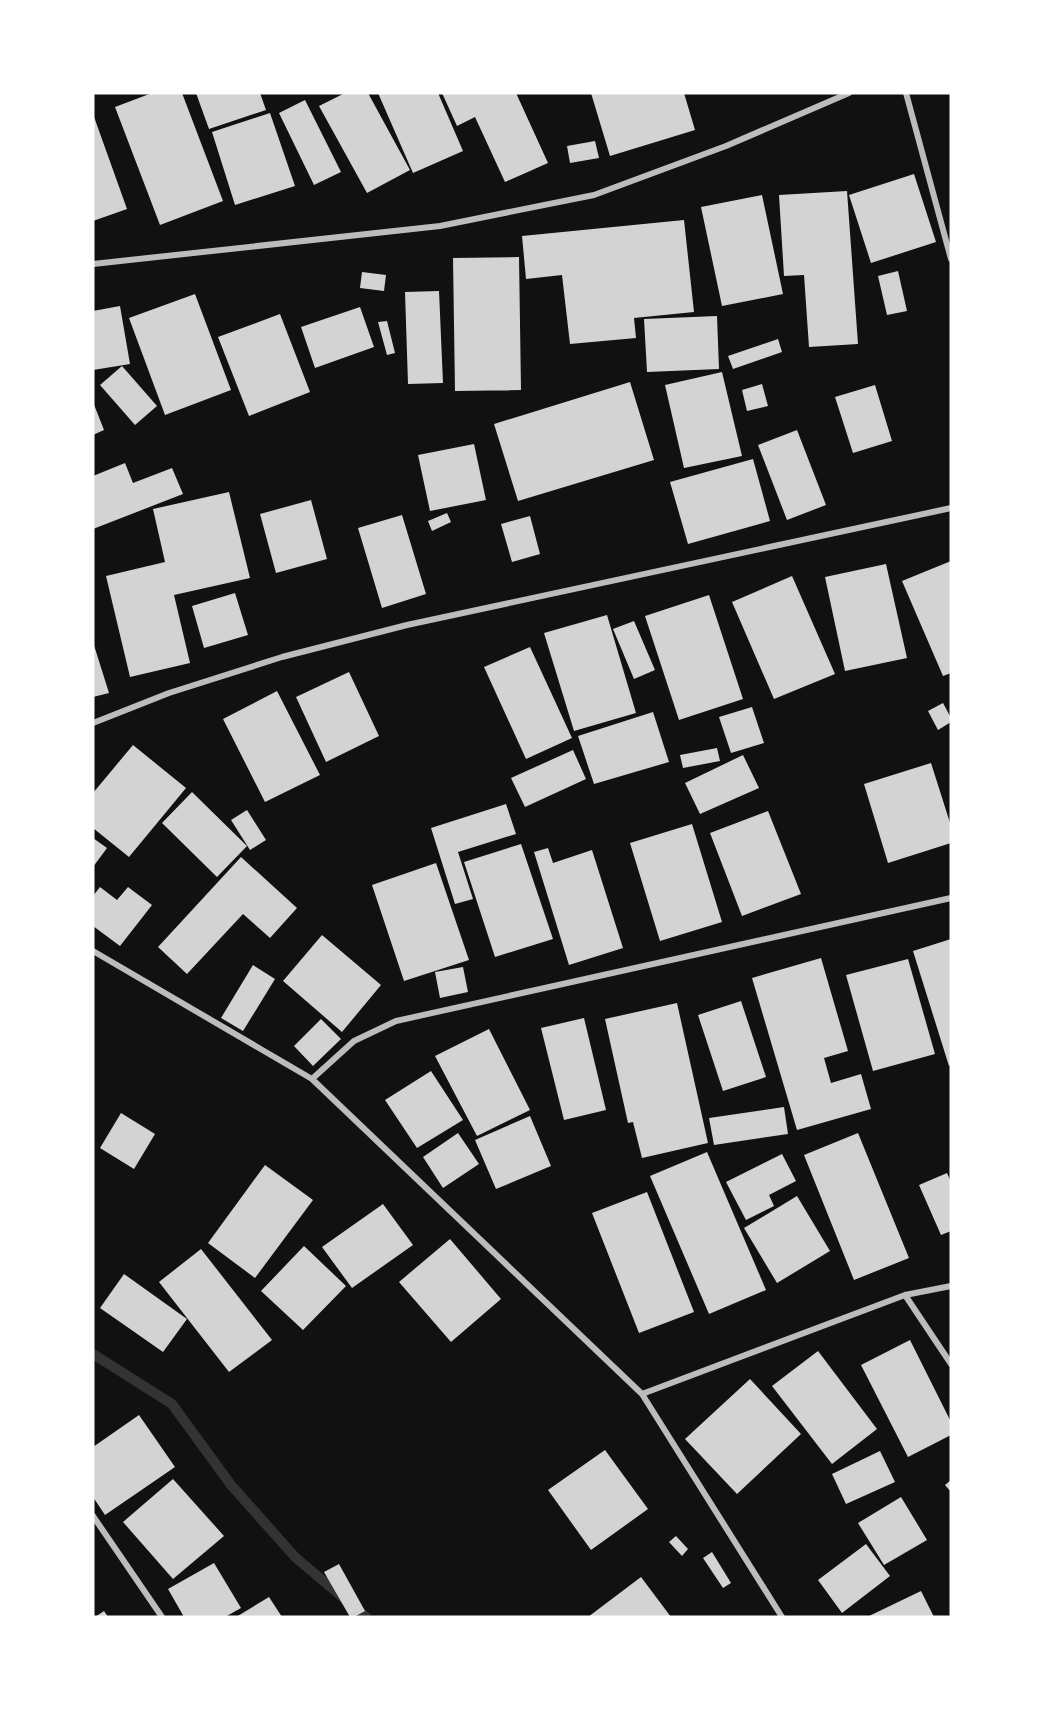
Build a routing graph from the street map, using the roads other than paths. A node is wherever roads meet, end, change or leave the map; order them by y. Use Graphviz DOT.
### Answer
graph roads {
  1 [pos="849,93"];
  2 [pos="906,93"];
  3 [pos="951,259"];
  4 [pos="93,264"];
  5 [pos="951,508"];
  6 [pos="93,723"];
  7 [pos="951,898"];
  8 [pos="93,951"];
  9 [pos="312,1079"];
  10 [pos="951,1286"];
  11 [pos="906,1295"];
  12 [pos="951,1365"];
  13 [pos="642,1394"];
  14 [pos="93,1516"];
  15 [pos="162,1617"];
  16 [pos="782,1617"];
  1 -- 4 [label="street"];
  2 -- 3 [label="street"];
  5 -- 6 [label="street"];
  7 -- 9 [label="street"];
  8 -- 9 [label="street"];
  9 -- 13 [label="street"];
  10 -- 11 [label="street"];
  11 -- 12 [label="street"];
  11 -- 13 [label="street"];
  13 -- 16 [label="street"];
  14 -- 15 [label="street"];
}
